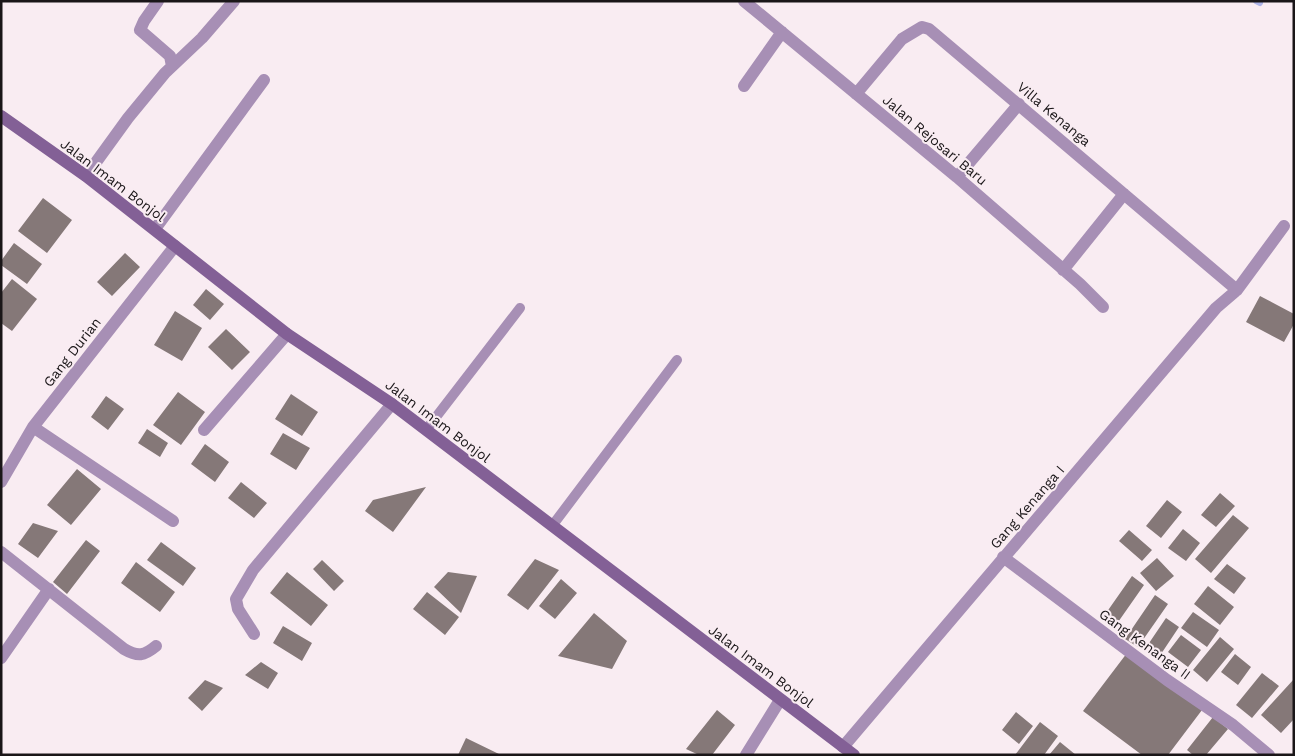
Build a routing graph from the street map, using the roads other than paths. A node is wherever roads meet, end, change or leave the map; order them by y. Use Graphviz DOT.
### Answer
graph roads {
  1 [pos="158,1"];
  2 [pos="234,1"];
  3 [pos="744,1"];
  4 [pos="782,32"];
  5 [pos="172,66"];
  6 [pos="264,80"];
  7 [pos="744,86"];
  8 [pos="856,94"];
  9 [pos="1019,104"];
  10 [pos="1,116"];
  11 [pos="86,176"];
  12 [pos="957,177"];
  13 [pos="1124,194"];
  14 [pos="1284,226"];
  15 [pos="154,229"];
  16 [pos="175,246"];
  17 [pos="1063,270"];
  18 [pos="1237,290"];
  19 [pos="1103,307"];
  20 [pos="520,308"];
  21 [pos="287,334"];
  22 [pos="677,360"];
  23 [pos="392,404"];
  24 [pos="33,427"];
  25 [pos="204,430"];
  26 [pos="426,430"];
  27 [pos="1,482"];
  28 [pos="173,521"];
  29 [pos="552,526"];
  30 [pos="1,552"];
  31 [pos="1003,557"];
  32 [pos="49,589"];
  33 [pos="254,634"];
  34 [pos="156,646"];
  35 [pos="1,658"];
  36 [pos="780,700"];
  37 [pos="843,747"];
  38 [pos="746,755"];
  39 [pos="854,755"];
  40 [pos="1269,755"];
  1 -- 5 [label="street"];
  2 -- 5 [label="street"];
  3 -- 4 [label="street, Jalan Rejosari Baru"];
  4 -- 7 [label="street"];
  4 -- 8 [label="street, Jalan Rejosari Baru"];
  5 -- 11 [label="street"];
  6 -- 15 [label="street"];
  8 -- 9 [label="street, Villa Kenanga"];
  8 -- 12 [label="street, Jalan Rejosari Baru"];
  9 -- 12 [label="street"];
  9 -- 13 [label="street, Villa Kenanga"];
  10 -- 11 [label="main road, Jalan Imam Bonjol"];
  11 -- 15 [label="main road, Jalan Imam Bonjol"];
  12 -- 17 [label="street, Jalan Rejosari Baru"];
  13 -- 17 [label="street"];
  13 -- 18 [label="street, Villa Kenanga"];
  14 -- 18 [label="street"];
  15 -- 16 [label="main road, Jalan Imam Bonjol"];
  16 -- 21 [label="main road, Jalan Imam Bonjol"];
  16 -- 24 [label="street, Gang Durian"];
  17 -- 19 [label="street, Jalan Rejosari Baru"];
  18 -- 31 [label="street, Gang Kenanga I"];
  20 -- 26 [label="lane"];
  21 -- 23 [label="main road, Jalan Imam Bonjol"];
  21 -- 25 [label="street"];
  22 -- 29 [label="lane"];
  23 -- 26 [label="main road, Jalan Imam Bonjol"];
  23 -- 33 [label="street"];
  24 -- 27 [label="street, Gang Durian"];
  24 -- 28 [label="street"];
  26 -- 29 [label="main road, Jalan Imam Bonjol"];
  29 -- 36 [label="main road, Jalan Imam Bonjol"];
  30 -- 32 [label="street"];
  31 -- 37 [label="street, Gang Kenanga I"];
  31 -- 40 [label="street, Gang Kenanga II"];
  32 -- 34 [label="street"];
  32 -- 35 [label="street"];
  36 -- 37 [label="main road, Jalan Imam Bonjol"];
  36 -- 38 [label="street"];
  37 -- 39 [label="main road, Jalan Imam Bonjol"];
}
